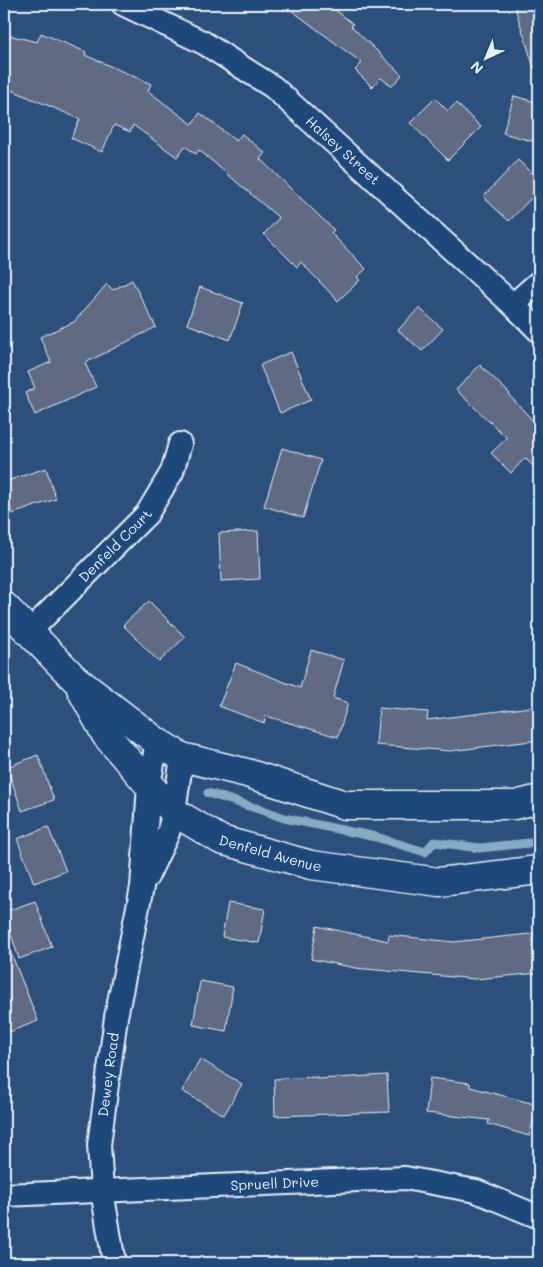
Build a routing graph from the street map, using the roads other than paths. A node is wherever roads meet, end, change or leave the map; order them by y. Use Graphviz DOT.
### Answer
graph roads {
  1 [pos="123,4"];
  2 [pos="539,282"];
  3 [pos="514,305"];
  4 [pos="539,331"];
  5 [pos="180,444"];
  6 [pos="4,606"];
  7 [pos="29,632"];
  8 [pos="76,679"];
  9 [pos="157,742"];
  10 [pos="182,757"];
  11 [pos="149,785"];
  12 [pos="539,800"];
  13 [pos="174,812"];
  14 [pos="539,870"];
  15 [pos="142,887"];
  16 [pos="102,1190"];
  17 [pos="4,1195"];
  18 [pos="539,1218"];
  19 [pos="114,1263"];
  1 -- 3 [label="street, Halsey Street"];
  2 -- 3 [label="street"];
  3 -- 4 [label="street, Halsey Street"];
  5 -- 7 [label="street, Denfeld Court"];
  6 -- 7 [label="street, Denfeld Avenue"];
  7 -- 8 [label="street, Denfeld Avenue"];
  8 -- 9 [label="street, Denfeld Avenue"];
  8 -- 11 [label="street, Denfeld Avenue"];
  9 -- 10 [label="street, Denfeld Avenue"];
  9 -- 11 [label="street, Dewey Road"];
  10 -- 12 [label="street, Denfeld Avenue"];
  10 -- 13 [label="street, Dewey Road"];
  11 -- 13 [label="street, Denfeld Avenue"];
  11 -- 15 [label="street, Dewey Road"];
  13 -- 14 [label="street, Denfeld Avenue"];
  13 -- 15 [label="street, Dewey Road"];
  15 -- 16 [label="street, Dewey Road"];
  16 -- 17 [label="street, Spruell Drive"];
  16 -- 18 [label="street, Spruell Drive"];
  16 -- 19 [label="street, Dewey Road"];
}
